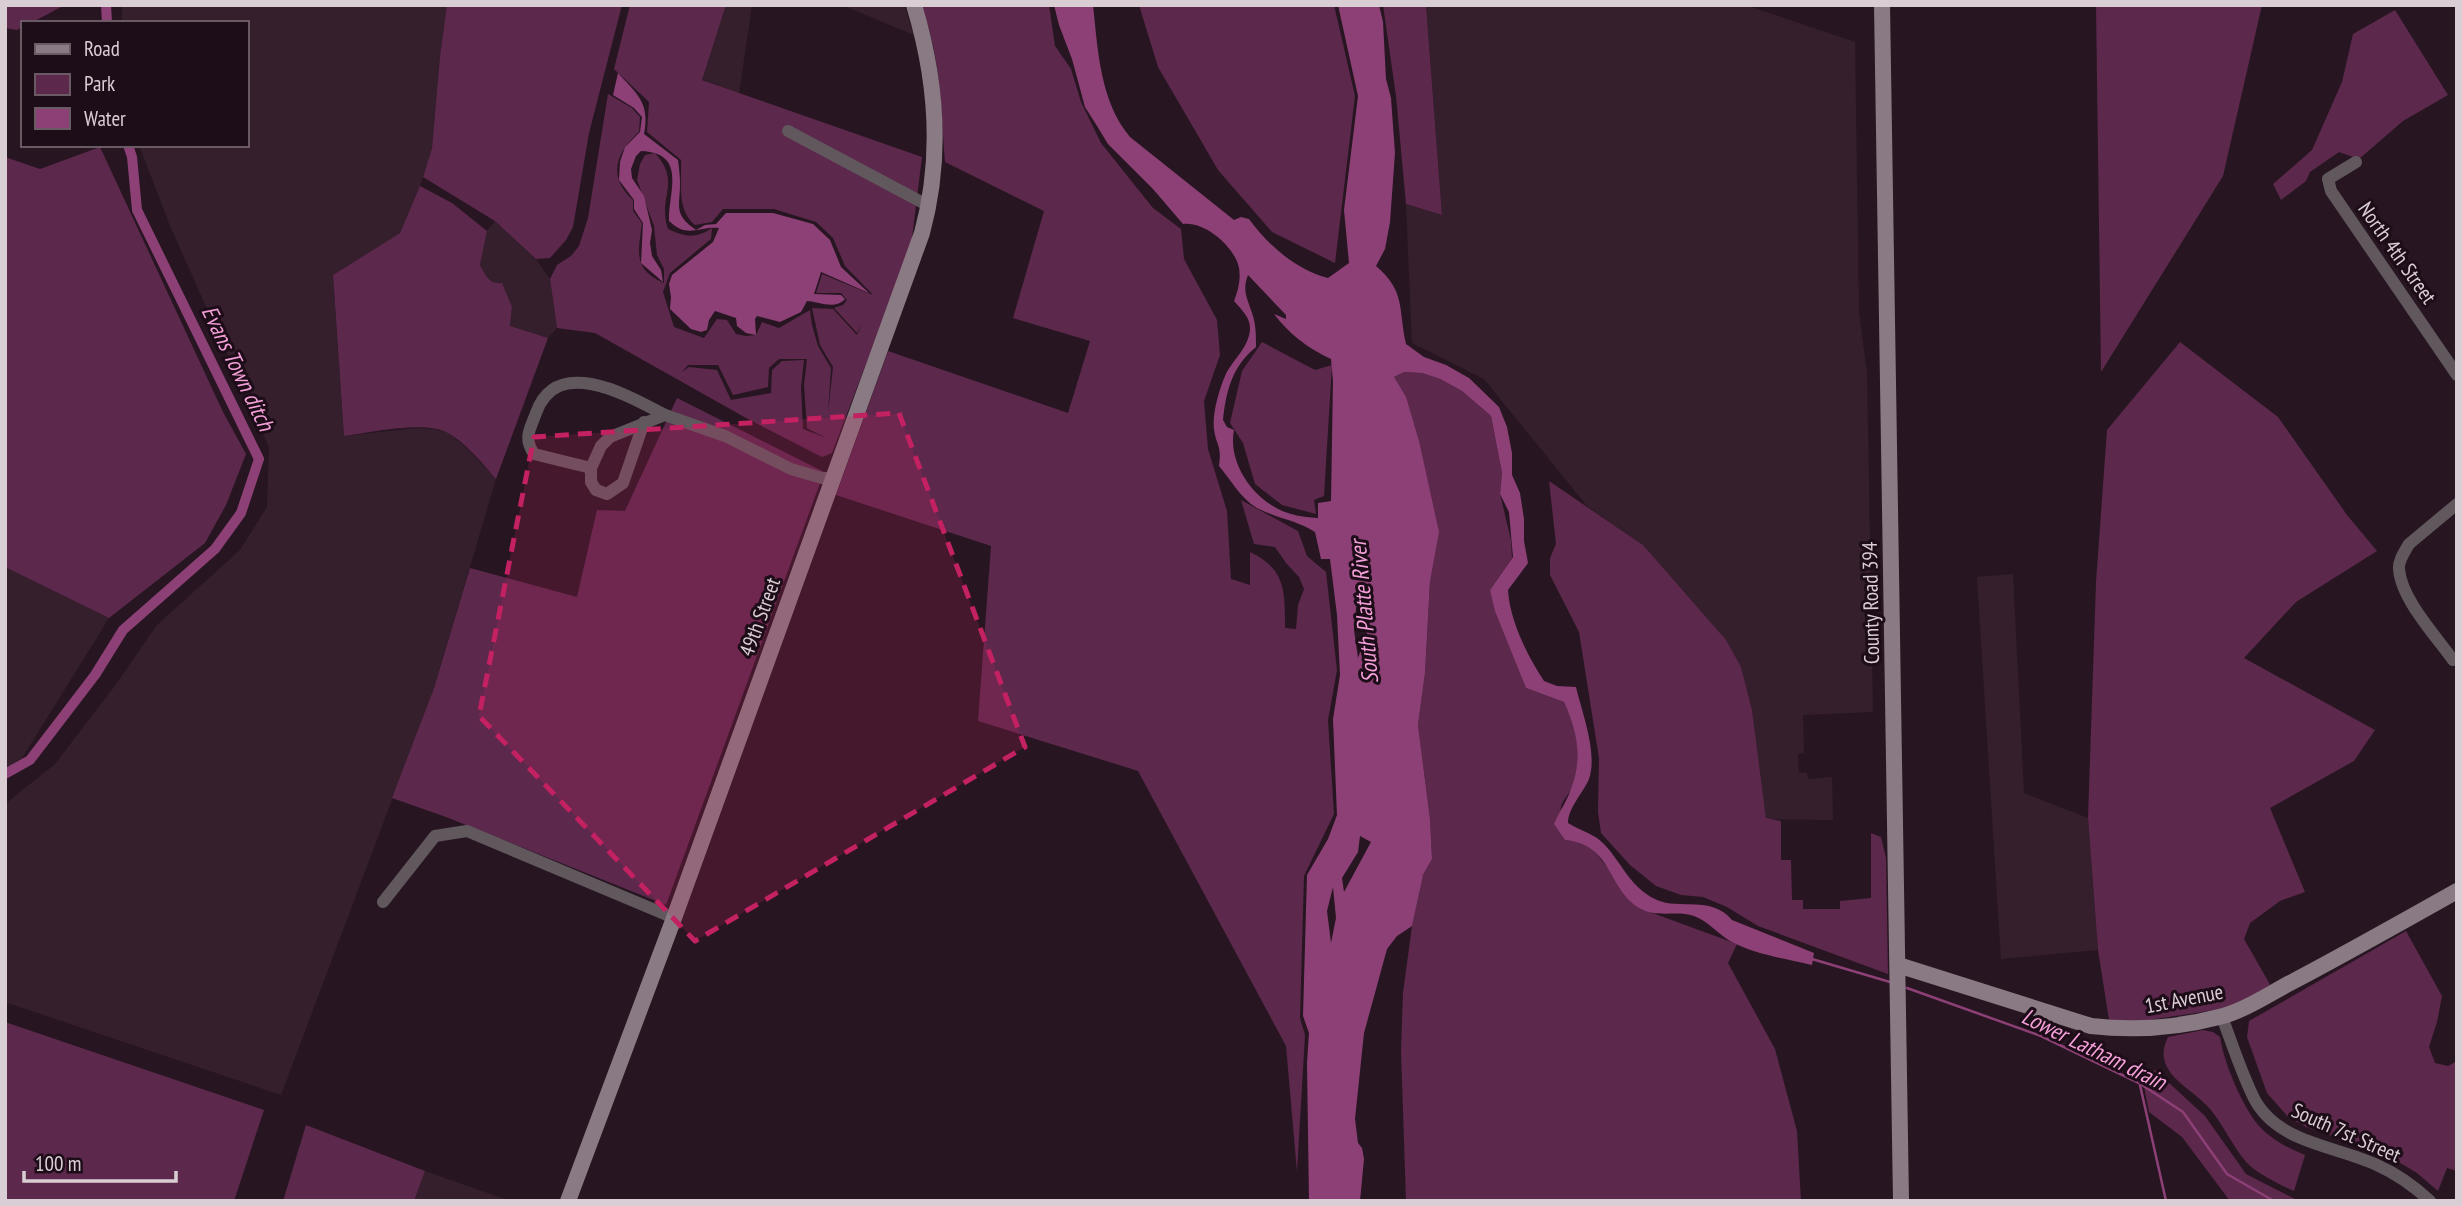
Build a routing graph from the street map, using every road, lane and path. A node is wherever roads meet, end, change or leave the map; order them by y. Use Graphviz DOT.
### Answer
graph roads {
  1 [pos="914,5"];
  2 [pos="1882,5"];
  3 [pos="788,131"];
  4 [pos="2356,162"];
  5 [pos="929,206"];
  6 [pos="2454,366"];
  7 [pos="664,415"];
  8 [pos="643,422"];
  9 [pos="591,468"];
  10 [pos="832,478"];
  11 [pos="2457,504"];
  12 [pos="2453,660"];
  13 [pos="2457,891"];
  14 [pos="383,902"];
  15 [pos="674,918"];
  16 [pos="1898,965"];
  17 [pos="2222,1017"];
  18 [pos="568,1201"];
  19 [pos="1901,1201"];
  20 [pos="2430,1201"];
  1 -- 5 [label="street, 49th Street"];
  2 -- 16 [label="street, County Road 394"];
  3 -- 5 [label="street"];
  4 -- 6 [label="street, North 4th Street"];
  5 -- 10 [label="street, 49th Street"];
  7 -- 8 [label="street"];
  7 -- 9 [label="street"];
  7 -- 10 [label="street"];
  8 -- 9 [label="street"];
  8 -- 9 [label="street"];
  10 -- 15 [label="street, 49th Street"];
  11 -- 12 [label="street"];
  13 -- 17 [label="street, 1st Avenue"];
  14 -- 15 [label="street"];
  15 -- 18 [label="street, 49th Street"];
  16 -- 17 [label="street, 1st Avenue"];
  16 -- 19 [label="street, County Road 394"];
  17 -- 20 [label="street, South 7st Street"];
}
